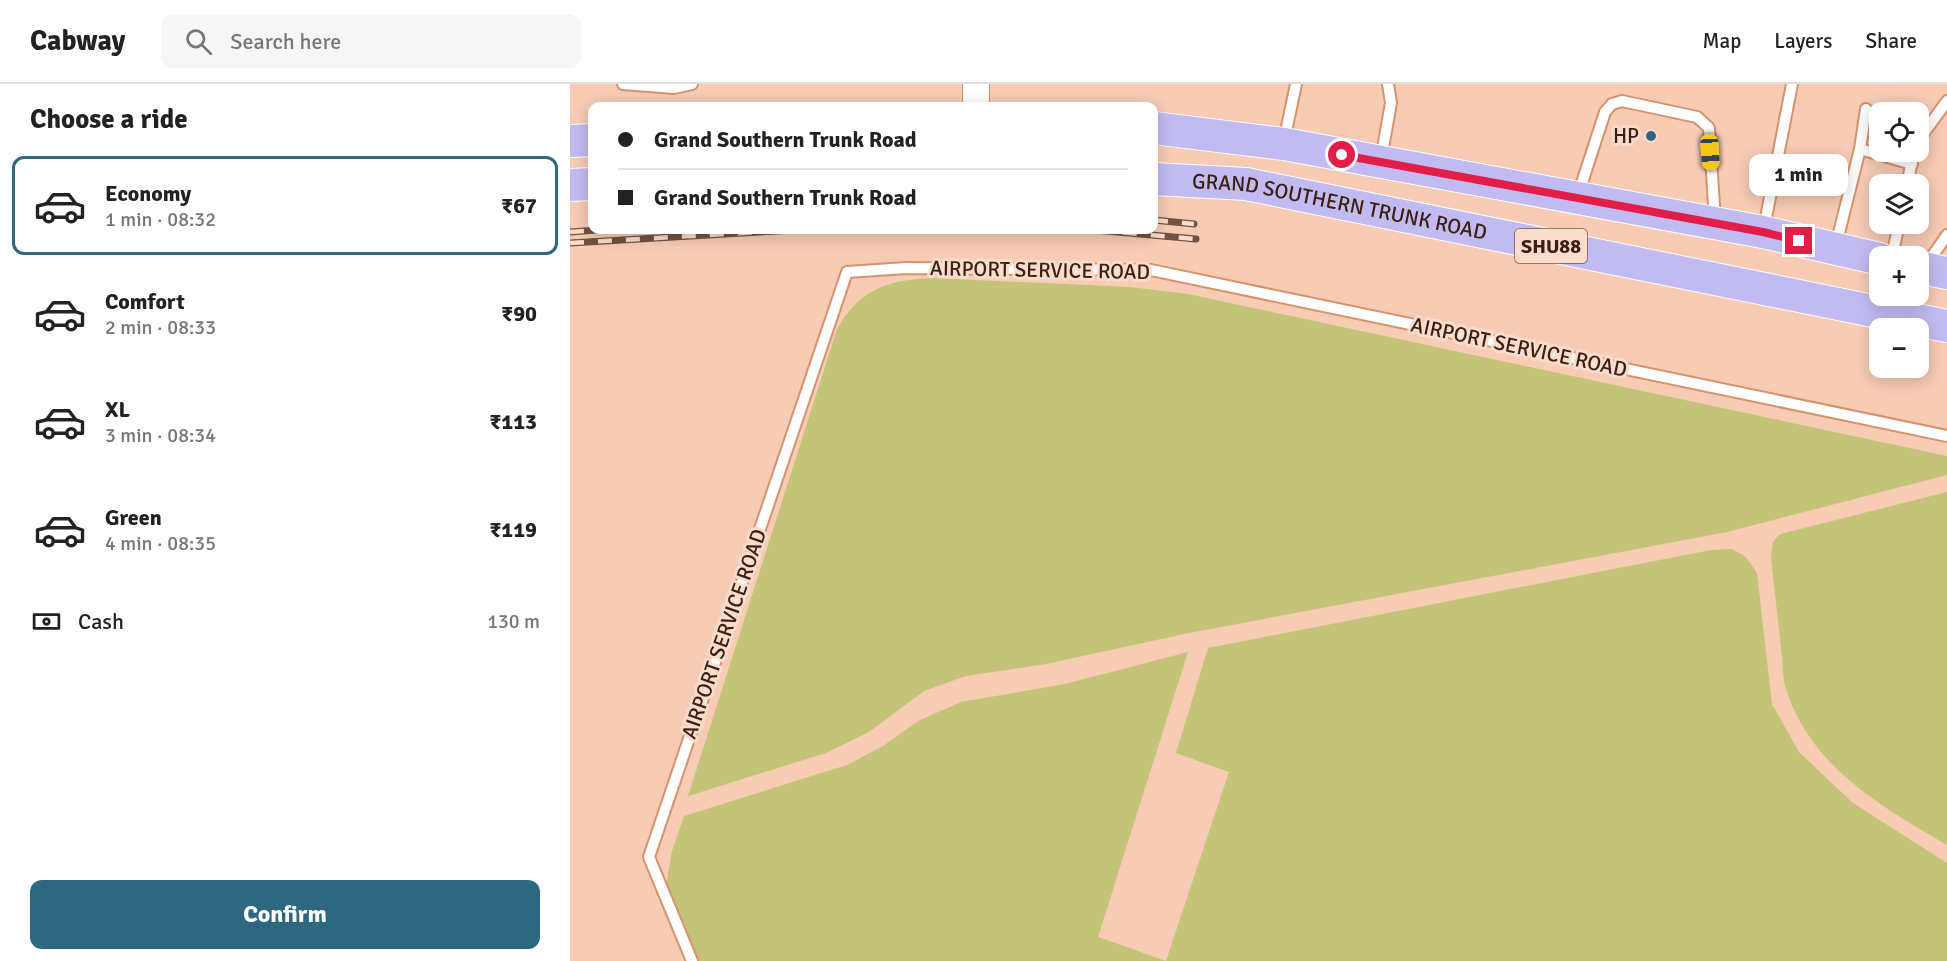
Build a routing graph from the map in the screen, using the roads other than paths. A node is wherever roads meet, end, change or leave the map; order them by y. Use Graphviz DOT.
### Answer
graph roads {
  1 [pos="623,84"];
  2 [pos="692,84"];
  3 [pos="976,84"];
  4 [pos="1296,84"];
  5 [pos="1388,84"];
  6 [pos="1792,84"];
  7 [pos="1947,101"];
  8 [pos="976,102"];
  9 [pos="1866,109"];
  10 [pos="1929,126"];
  11 [pos="1158,128"];
  12 [pos="1245,139"];
  13 [pos="588,140"];
  14 [pos="570,141"];
  15 [pos="1284,144"];
  16 [pos="1860,149"];
  17 [pos="1381,162"];
  18 [pos="1912,164"];
  19 [pos="1910,174"];
  20 [pos="1158,179"];
  21 [pos="588,184"];
  22 [pos="1246,184"];
  23 [pos="570,185"];
  24 [pos="1578,198"];
  25 [pos="1716,223"];
  26 [pos="1763,232"];
  27 [pos="1947,235"];
  28 [pos="1835,250"];
  29 [pos="1869,257"];
  30 [pos="1930,269"];
  31 [pos="1947,326"];
  32 [pos="1947,436"];
  33 [pos="692,961"];
  1 -- 2 [label="lane"];
  3 -- 8 [label="street"];
  4 -- 15 [label="lane"];
  5 -- 17 [label="lane"];
  6 -- 26 [label="lane"];
  7 -- 10 [label="lane"];
  9 -- 16 [label="lane"];
  11 -- 12 [label="main road, SHU88"];
  12 -- 15 [label="main road, SHU88"];
  12 -- 22 [label="main road"];
  13 -- 14 [label="main road"];
  15 -- 17 [label="main road, SHU88"];
  16 -- 18 [label="lane"];
  16 -- 28 [label="lane"];
  17 -- 24 [label="main road, SHU88"];
  18 -- 19 [label="lane"];
  20 -- 22 [label="main road, GRAND SOUTHERN TRUNK ROAD / SHU88"];
  21 -- 23 [label="main road"];
  22 -- 31 [label="main road, GRAND SOUTHERN TRUNK ROAD / SHU88"];
  24 -- 25 [label="main road, SHU88"];
  24 -- 25 [label="lane"];
  25 -- 26 [label="main road, SHU88"];
  26 -- 28 [label="main road, SHU88"];
  27 -- 30 [label="lane"];
  28 -- 29 [label="main road, SHU88"];
  32 -- 33 [label="lane, AIRPORT SERVICE ROAD"];
}
